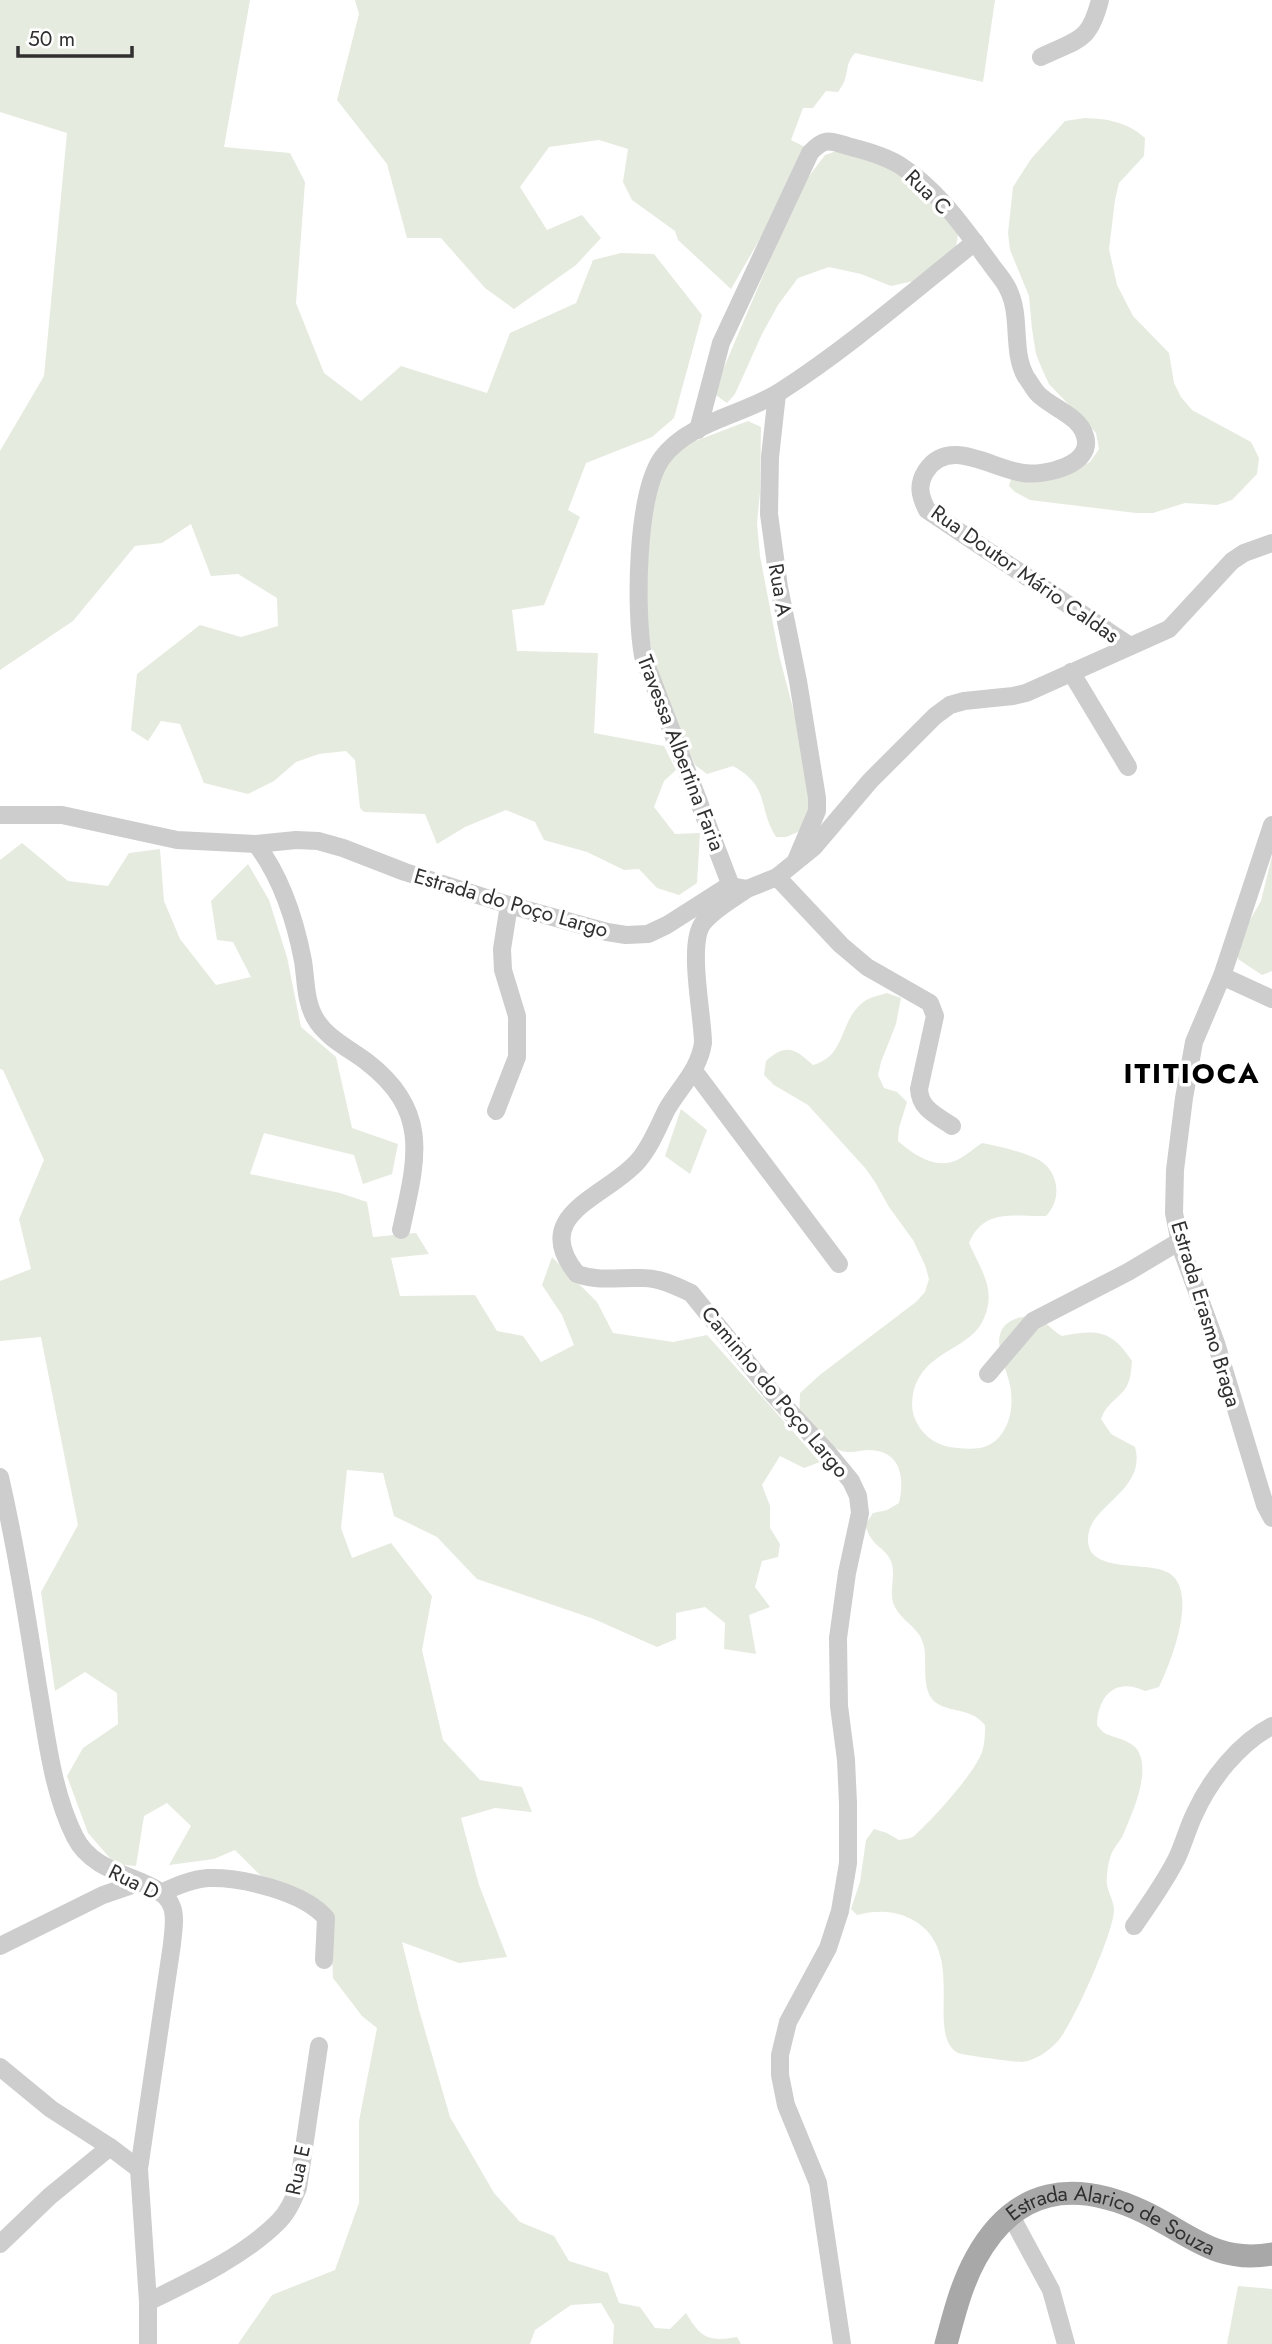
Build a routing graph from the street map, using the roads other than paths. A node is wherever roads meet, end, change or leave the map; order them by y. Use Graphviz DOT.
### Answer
graph roads {
  1 [pos="1100,0"];
  2 [pos="1041,57"];
  3 [pos="975,242"];
  4 [pos="777,394"];
  5 [pos="698,430"];
  6 [pos="973,457"];
  7 [pos="1272,543"];
  8 [pos="1130,646"];
  9 [pos="1071,672"];
  10 [pos="1128,767"];
  11 [pos="0,815"];
  12 [pos="1272,825"];
  13 [pos="256,844"];
  14 [pos="795,863"];
  15 [pos="777,877"];
  16 [pos="739,887"];
  17 [pos="509,905"];
  18 [pos="1222,976"];
  19 [pos="1272,999"];
  20 [pos="694,1071"];
  21 [pos="496,1111"];
  22 [pos="952,1126"];
  23 [pos="401,1230"];
  24 [pos="1180,1241"];
  25 [pos="839,1264"];
  26 [pos="988,1374"];
  27 [pos="0,1477"];
  28 [pos="1272,1518"];
  29 [pos="6,1534"];
  30 [pos="1272,1726"];
  31 [pos="141,1882"];
  32 [pos="161,1893"];
  33 [pos="1134,1926"];
  34 [pos="0,1946"];
  35 [pos="324,1960"];
  36 [pos="319,2046"];
  37 [pos="0,2067"];
  38 [pos="110,2147"];
  39 [pos="139,2169"];
  40 [pos="1011,2216"];
  41 [pos="0,2244"];
  42 [pos="1272,2254"];
  43 [pos="148,2302"];
  44 [pos="148,2344"];
  45 [pos="842,2344"];
  46 [pos="946,2344"];
  47 [pos="1066,2344"];
  1 -- 2 [label="street"];
  3 -- 4 [label="street, Travessa Albertina Faria"];
  3 -- 5 [label="street, Rua C"];
  3 -- 6 [label="street, Rua C"];
  4 -- 5 [label="street, Travessa Albertina Faria"];
  4 -- 14 [label="street, Rua A"];
  5 -- 16 [label="street, Travessa Albertina Faria"];
  6 -- 8 [label="street, Rua Doutor Mário Caldas"];
  7 -- 8 [label="street, Estrada do Poço Largo"];
  8 -- 9 [label="street, Estrada do Poço Largo"];
  9 -- 10 [label="street"];
  9 -- 14 [label="street, Estrada do Poço Largo"];
  11 -- 13 [label="street, Estrada do Poço Largo"];
  12 -- 18 [label="street, Estrada Erasmo Braga"];
  13 -- 17 [label="street, Estrada do Poço Largo"];
  13 -- 23 [label="street"];
  14 -- 15 [label="street, Estrada do Poço Largo"];
  15 -- 16 [label="street, Estrada do Poço Largo"];
  15 -- 22 [label="street"];
  16 -- 17 [label="street, Estrada do Poço Largo"];
  16 -- 20 [label="street, Caminho do Poço Largo"];
  17 -- 21 [label="street"];
  18 -- 19 [label="street"];
  18 -- 24 [label="street, Estrada Erasmo Braga"];
  20 -- 25 [label="street"];
  20 -- 45 [label="street, Caminho do Poço Largo"];
  24 -- 26 [label="street"];
  24 -- 28 [label="street, Estrada Erasmo Braga"];
  27 -- 29 [label="street, Rua D"];
  29 -- 31 [label="street, Rua D"];
  30 -- 33 [label="street"];
  31 -- 32 [label="street, Rua D"];
  31 -- 34 [label="street"];
  32 -- 35 [label="street"];
  32 -- 39 [label="street, Rua D"];
  36 -- 43 [label="street, Rua E"];
  37 -- 38 [label="street"];
  38 -- 39 [label="street"];
  38 -- 41 [label="street"];
  39 -- 43 [label="street, Rua D"];
  40 -- 42 [label="main road, Estrada Alarico de Souza"];
  40 -- 46 [label="main road, Estrada Alarico de Souza"];
  40 -- 47 [label="street"];
  43 -- 44 [label="street, Rua D"];
}
